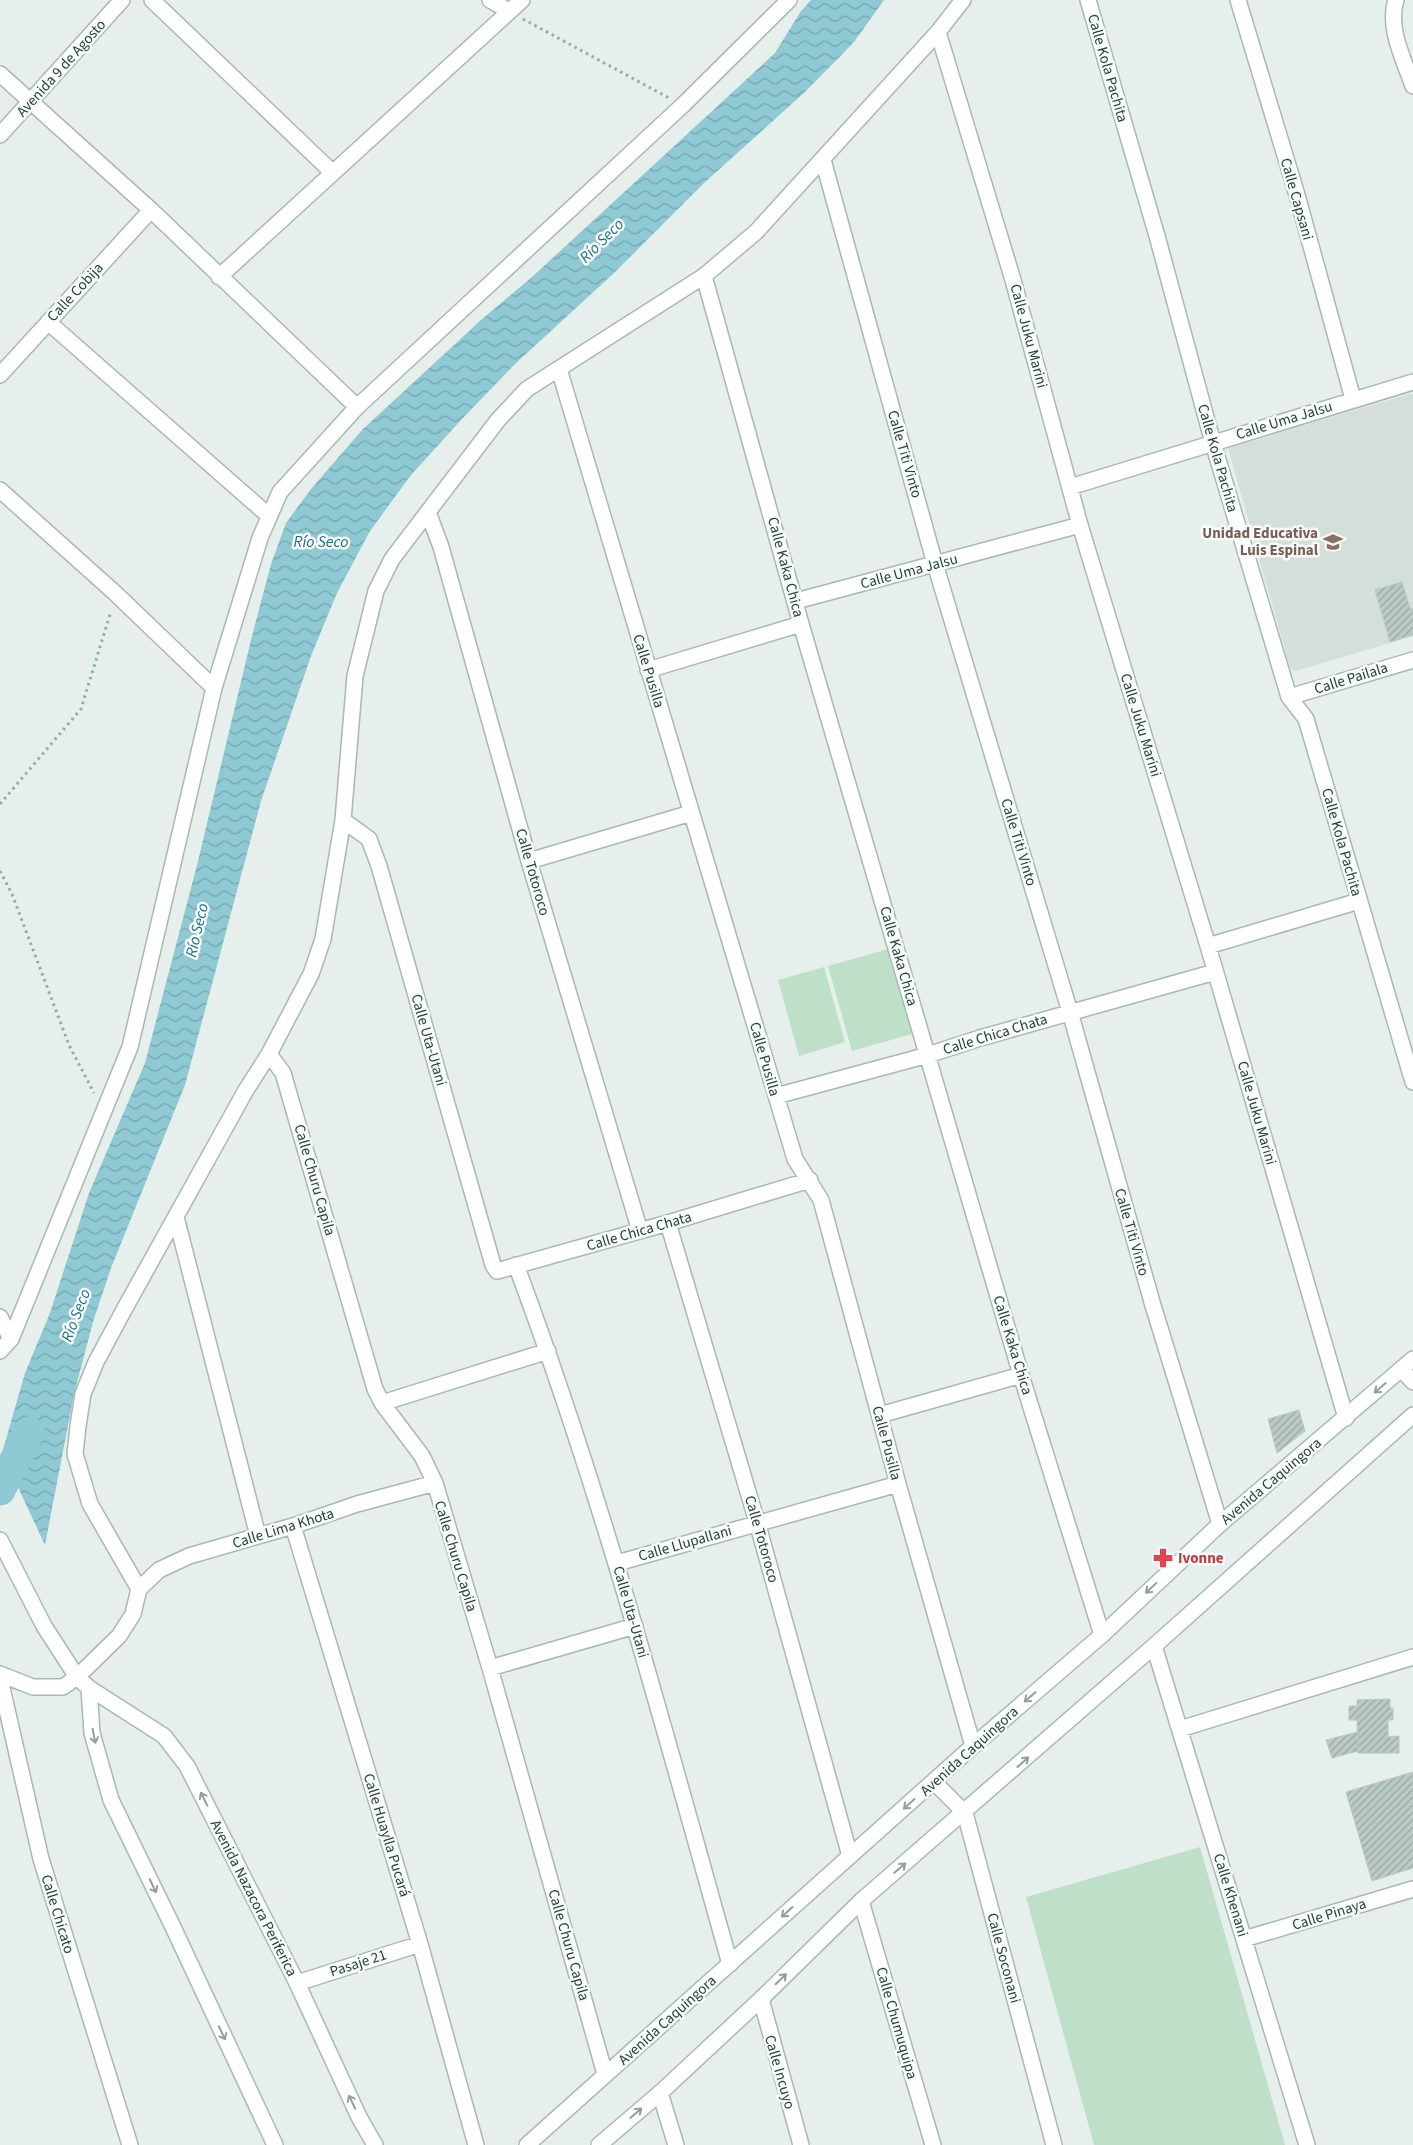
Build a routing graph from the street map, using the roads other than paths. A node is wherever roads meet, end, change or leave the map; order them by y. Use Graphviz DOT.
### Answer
graph roads {
  1 [pos="122,0"];
  2 [pos="152,0"];
  3 [pos="490,0"];
  4 [pos="522,0"];
  5 [pos="789,0"];
  6 [pos="963,0"];
  7 [pos="1088,0"];
  8 [pos="1238,0"];
  9 [pos="1396,0"];
  10 [pos="509,11"];
  11 [pos="938,32"];
  12 [pos="0,74"];
  13 [pos="1413,86"];
  14 [pos="30,101"];
  15 [pos="0,135"];
  16 [pos="823,160"];
  17 [pos="333,173"];
  18 [pos="152,210"];
  19 [pos="704,276"];
  20 [pos="220,277"];
  21 [pos="48,322"];
  22 [pos="560,369"];
  23 [pos="0,375"];
  24 [pos="1413,382"];
  25 [pos="1353,399"];
  26 [pos="357,407"];
  27 [pos="1213,443"];
  28 [pos="1070,487"];
  29 [pos="0,490"];
  30 [pos="428,512"];
  31 [pos="270,516"];
  32 [pos="1080,525"];
  33 [pos="935,564"];
  34 [pos="796,600"];
  35 [pos="801,624"];
  36 [pos="1413,660"];
  37 [pos="648,670"];
  38 [pos="214,688"];
  39 [pos="1289,697"];
  40 [pos="691,813"];
  41 [pos="343,820"];
  42 [pos="529,861"];
  43 [pos="1359,901"];
  44 [pos="1208,946"];
  45 [pos="1215,972"];
  46 [pos="1070,1012"];
  47 [pos="269,1054"];
  48 [pos="928,1055"];
  49 [pos="1413,1082"];
  50 [pos="776,1096"];
  51 [pos="810,1180"];
  52 [pos="176,1217"];
  53 [pos="668,1223"];
  54 [pos="640,1231"];
  55 [pos="516,1266"];
  56 [pos="497,1271"];
  57 [pos="0,1317"];
  58 [pos="11,1339"];
  59 [pos="0,1351"];
  60 [pos="548,1351"];
  61 [pos="1413,1358"];
  62 [pos="1401,1370"];
  63 [pos="1021,1375"];
  64 [pos="1413,1382"];
  65 [pos="382,1403"];
  66 [pos="880,1415"];
  67 [pos="1413,1415"];
  68 [pos="1346,1418"];
  69 [pos="435,1483"];
  70 [pos="898,1484"];
  71 [pos="757,1522"];
  72 [pos="1220,1524"];
  73 [pos="293,1526"];
  74 [pos="258,1536"];
  75 [pos="0,1540"];
  76 [pos="617,1563"];
  77 [pos="139,1589"];
  78 [pos="636,1626"];
  79 [pos="1102,1635"];
  80 [pos="1154,1646"];
  81 [pos="1413,1657"];
  82 [pos="490,1668"];
  83 [pos="0,1674"];
  84 [pos="77,1676"];
  85 [pos="0,1679"];
  86 [pos="89,1688"];
  87 [pos="1180,1729"];
  88 [pos="974,1746"];
  89 [pos="934,1782"];
  90 [pos="965,1813"];
  91 [pos="850,1856"];
  92 [pos="1413,1889"];
  93 [pos="861,1901"];
  94 [pos="1244,1939"];
  95 [pos="420,1944"];
  96 [pos="730,1964"];
  97 [pos="297,1983"];
  98 [pos="761,1999"];
  99 [pos="605,2074"];
  100 [pos="660,2093"];
  101 [pos="130,2145"];
  102 [pos="275,2145"];
  103 [pos="375,2145"];
  104 [pos="476,2145"];
  105 [pos="527,2145"];
  106 [pos="600,2145"];
  107 [pos="676,2145"];
  108 [pos="801,2145"];
  109 [pos="933,2145"];
  110 [pos="1054,2145"];
  111 [pos="1307,2145"];
  1 -- 14 [label="street, Avenida 9 de Agosto"];
  2 -- 17 [label="street"];
  3 -- 10 [label="street"];
  4 -- 10 [label="street"];
  5 -- 26 [label="street"];
  6 -- 11 [label="street"];
  7 -- 27 [label="street, Calle Kola Pachita"];
  8 -- 25 [label="street, Calle Capsani"];
  9 -- 13 [label="street"];
  10 -- 17 [label="street"];
  11 -- 16 [label="street"];
  11 -- 28 [label="street, Calle Juku Marini"];
  12 -- 14 [label="street"];
  14 -- 15 [label="street, Avenida 9 de Agosto"];
  14 -- 18 [label="street"];
  16 -- 19 [label="street"];
  16 -- 33 [label="street, Calle Titi Vinto"];
  17 -- 20 [label="street"];
  18 -- 20 [label="street"];
  18 -- 21 [label="street, Calle Cobija"];
  19 -- 22 [label="street"];
  19 -- 34 [label="street, Calle Kaka Chica"];
  20 -- 26 [label="street"];
  21 -- 23 [label="street, Calle Cobija"];
  21 -- 31 [label="street"];
  22 -- 30 [label="street"];
  22 -- 37 [label="street, Calle Pusilla"];
  24 -- 25 [label="street, Calle Uma Jalsu"];
  25 -- 27 [label="street, Calle Uma Jalsu"];
  26 -- 31 [label="street"];
  27 -- 28 [label="street, Calle Uma Jalsu"];
  27 -- 39 [label="street, Calle Kola Pachita"];
  28 -- 32 [label="street, Calle Juku Marini"];
  29 -- 38 [label="street"];
  30 -- 41 [label="street"];
  30 -- 42 [label="street, Calle Totoroco"];
  31 -- 38 [label="street"];
  32 -- 33 [label="street, Calle Uma Jalsu"];
  32 -- 44 [label="street, Calle Juku Marini"];
  33 -- 34 [label="street, Calle Uma Jalsu"];
  33 -- 46 [label="street, Calle Titi Vinto"];
  34 -- 35 [label="street, Calle Kaka Chica"];
  35 -- 37 [label="street"];
  35 -- 48 [label="street, Calle Kaka Chica"];
  36 -- 39 [label="street, Calle Pailala"];
  37 -- 40 [label="street, Calle Pusilla"];
  38 -- 58 [label="street"];
  39 -- 43 [label="street, Calle Kola Pachita"];
  40 -- 42 [label="street"];
  40 -- 50 [label="street, Calle Pusilla"];
  41 -- 47 [label="street"];
  41 -- 56 [label="street, Calle Uta-Utani"];
  42 -- 54 [label="street, Calle Totoroco"];
  43 -- 44 [label="street"];
  43 -- 49 [label="street, Calle Kola Pachita"];
  44 -- 45 [label="street, Calle Juku Marini"];
  45 -- 46 [label="street, Calle Chica Chata"];
  45 -- 68 [label="street, Calle Juku Marini"];
  46 -- 48 [label="street, Calle Chica Chata"];
  46 -- 72 [label="street, Calle Titi Vinto"];
  47 -- 52 [label="street"];
  47 -- 65 [label="street, Calle Churu Capila"];
  48 -- 50 [label="street, Calle Chica Chata"];
  48 -- 63 [label="street, Calle Kaka Chica"];
  50 -- 51 [label="street, Calle Pusilla"];
  51 -- 53 [label="street, Calle Chica Chata"];
  51 -- 66 [label="street, Calle Pusilla"];
  52 -- 74 [label="street"];
  52 -- 77 [label="street"];
  53 -- 54 [label="street, Calle Chica Chata"];
  53 -- 71 [label="street, Calle Totoroco"];
  54 -- 55 [label="street, Calle Chica Chata"];
  55 -- 56 [label="street, Calle Chica Chata"];
  55 -- 60 [label="street, Calle Uta-Utani"];
  57 -- 58 [label="street"];
  58 -- 59 [label="street"];
  60 -- 65 [label="street"];
  60 -- 76 [label="street, Calle Uta-Utani"];
  61 -- 62 [label="street, Avenida Caquingora"];
  62 -- 64 [label="street"];
  62 -- 68 [label="street, Avenida Caquingora, one-way"];
  63 -- 66 [label="street"];
  63 -- 79 [label="street, Calle Kaka Chica"];
  65 -- 69 [label="street, Calle Churu Capila"];
  66 -- 70 [label="street, Calle Pusilla"];
  67 -- 80 [label="street"];
  68 -- 72 [label="street, Avenida Caquingora"];
  69 -- 73 [label="street, Calle Lima Khota"];
  69 -- 82 [label="street, Calle Churu Capila"];
  70 -- 71 [label="street, Calle Llupallani"];
  70 -- 88 [label="street, Calle Pusilla"];
  71 -- 76 [label="street, Calle Llupallani"];
  71 -- 91 [label="street, Calle Totoroco"];
  72 -- 79 [label="street, Avenida Caquingora, one-way"];
  73 -- 74 [label="street, Calle Lima Khota"];
  73 -- 95 [label="street, Calle Huaylla Pucará"];
  74 -- 77 [label="street, Calle Lima Khota"];
  75 -- 84 [label="street, Avenida Nazacora Periferica"];
  76 -- 78 [label="street, Calle Uta-Utani"];
  77 -- 84 [label="street"];
  78 -- 82 [label="street"];
  78 -- 96 [label="street, Calle Uta-Utani"];
  79 -- 88 [label="street, Avenida Caquingora, one-way"];
  80 -- 87 [label="street, Calle Khenani"];
  90 -- 80 [label="street, one-way"];
  81 -- 87 [label="street"];
  82 -- 99 [label="street, Calle Churu Capila"];
  83 -- 84 [label="street"];
  84 -- 86 [label="street, Avenida Nazacora Periferica"];
  85 -- 101 [label="street, Calle Chicato"];
  97 -- 86 [label="street, Avenida Nazacora Periferica, one-way"];
  86 -- 102 [label="street, one-way"];
  87 -- 94 [label="street, Calle Khenani"];
  88 -- 89 [label="street, Avenida Caquingora"];
  89 -- 90 [label="street, Calle Soconani"];
  89 -- 91 [label="street, Avenida Caquingora, one-way"];
  93 -- 90 [label="street, one-way"];
  90 -- 110 [label="street, Calle Soconani"];
  91 -- 96 [label="street, Avenida Caquingora, one-way"];
  92 -- 94 [label="street, Calle Pinaya"];
  98 -- 93 [label="street, one-way"];
  93 -- 109 [label="street, Calle Chumuquipa"];
  94 -- 111 [label="street, Calle Khenani"];
  95 -- 97 [label="street, Pasaje 21"];
  95 -- 104 [label="street, Calle Huaylla Pucará"];
  96 -- 99 [label="street, Avenida Caquingora"];
  103 -- 97 [label="street, Avenida Nazacora Periferica, one-way"];
  98 -- 100 [label="street"];
  98 -- 108 [label="street, Calle Incuyo"];
  99 -- 105 [label="street, Avenida Caquingora"];
  106 -- 100 [label="street, one-way"];
  100 -- 107 [label="street"];
}
